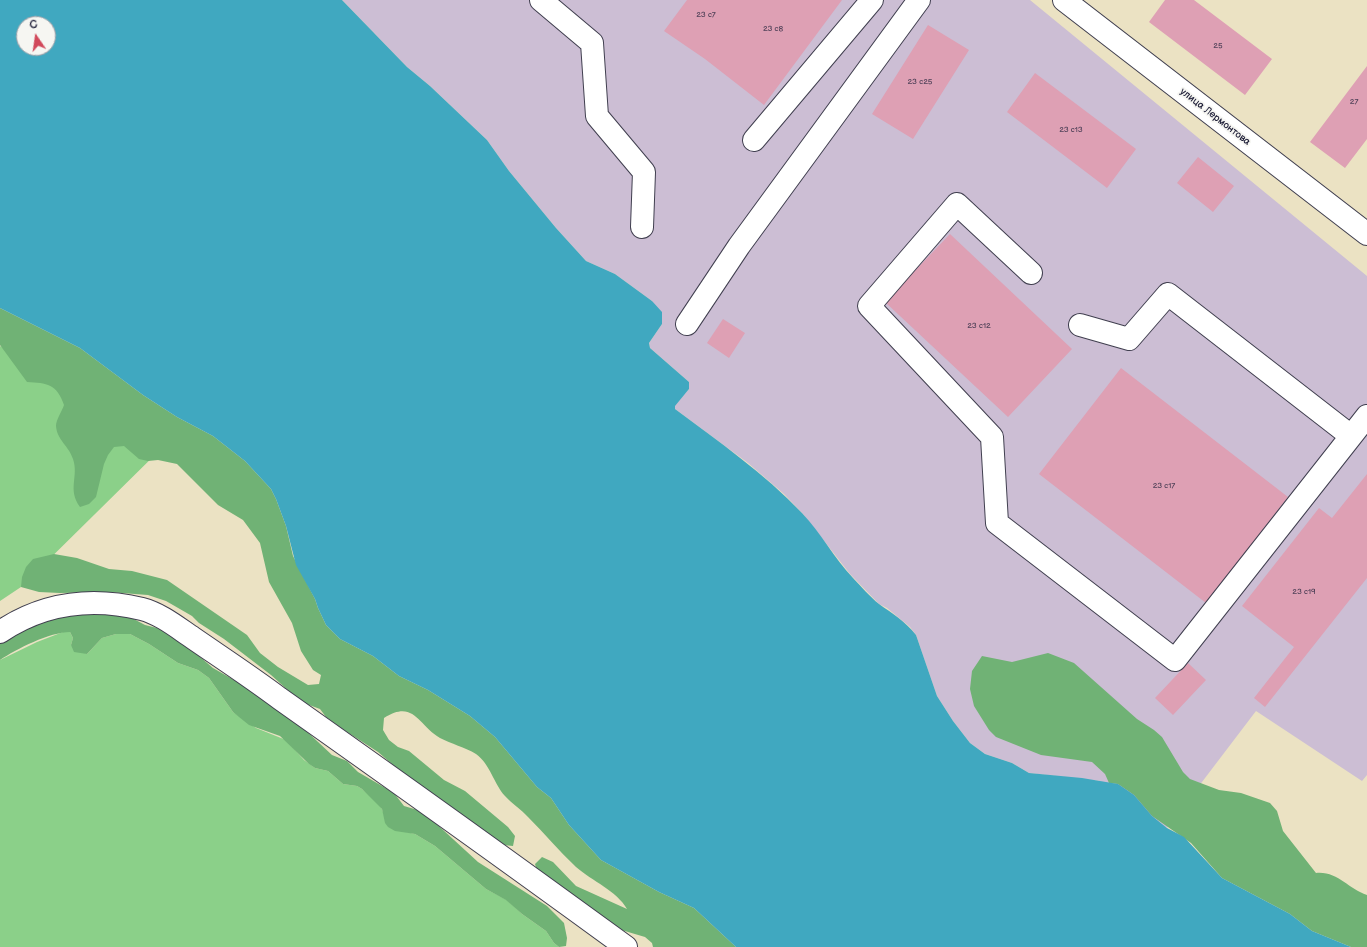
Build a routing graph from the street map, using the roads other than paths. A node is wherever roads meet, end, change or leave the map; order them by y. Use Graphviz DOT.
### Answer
graph roads {
  1 [pos="541,0"];
  2 [pos="872,0"];
  3 [pos="919,0"];
  4 [pos="1073,3"];
  5 [pos="754,140"];
  6 [pos="642,227"];
  7 [pos="1367,234"];
  8 [pos="1031,272"];
  9 [pos="687,324"];
  10 [pos="1080,325"];
  11 [pos="1367,416"];
  12 [pos="1351,436"];
  13 [pos="0,632"];
  14 [pos="626,947"];
  1 -- 6 [label="street"];
  2 -- 5 [label="street"];
  3 -- 9 [label="street"];
  4 -- 7 [label="street, улица Лермонтова"];
  8 -- 12 [label="street"];
  10 -- 12 [label="street"];
  11 -- 12 [label="street"];
  13 -- 14 [label="street"];
}
